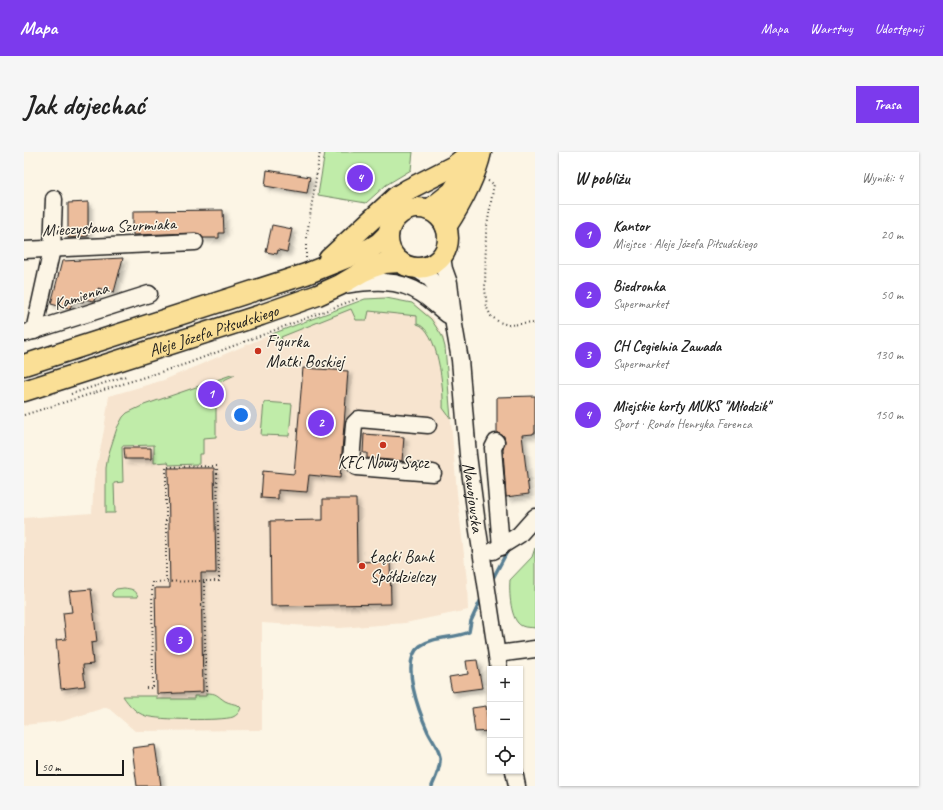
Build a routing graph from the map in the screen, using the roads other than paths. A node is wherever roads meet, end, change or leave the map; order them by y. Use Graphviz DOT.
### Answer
graph roads {
  1 [pos="472,152"];
  2 [pos="481,152"];
  3 [pos="54,199"];
  4 [pos="429,210"];
  5 [pos="446,227"];
  6 [pos="388,234"];
  7 [pos="195,242"];
  8 [pos="52,249"];
  9 [pos="24,250"];
  10 [pos="442,256"];
  11 [pos="407,265"];
  12 [pos="311,272"];
  13 [pos="340,285"];
  14 [pos="149,294"];
  15 [pos="451,320"];
  16 [pos="29,332"];
  17 [pos="24,365"];
  18 [pos="24,391"];
  19 [pos="428,425"];
  20 [pos="496,442"];
  21 [pos="432,473"];
  22 [pos="535,517"];
  23 [pos="501,547"];
  24 [pos="481,556"];
  25 [pos="535,649"];
  26 [pos="498,662"];
  27 [pos="515,774"];
  28 [pos="517,786"];
  1 -- 4 [label="main road"];
  1 -- 12 [label="main road"];
  2 -- 5 [label="main road"];
  3 -- 8 [label="street"];
  4 -- 5 [label="main road"];
  4 -- 6 [label="main road"];
  5 -- 10 [label="main road"];
  6 -- 11 [label="main road"];
  6 -- 12 [label="main road, Aleje Józefa Piłsudskiego"];
  7 -- 8 [label="street, Mieczysława Szurmiaka"];
  8 -- 9 [label="street, Mieczysława Szurmiaka"];
  8 -- 16 [label="street"];
  10 -- 11 [label="main road"];
  10 -- 15 [label="street, Nawojowska"];
  11 -- 13 [label="main road, Aleje Józefa Piłsudskiego"];
  11 -- 15 [label="street, Nawojowska"];
  12 -- 17 [label="main road, Aleje Józefa Piłsudskiego"];
  13 -- 15 [label="street"];
  13 -- 18 [label="main road, Aleje Józefa Piłsudskiego"];
  14 -- 16 [label="street, Kamienna"];
  15 -- 24 [label="street, Nawojowska"];
  19 -- 21 [label="street"];
  20 -- 23 [label="street"];
  22 -- 23 [label="street"];
  23 -- 24 [label="street"];
  24 -- 26 [label="street, Nawojowska"];
  25 -- 26 [label="street"];
  27 -- 28 [label="street"];
}
